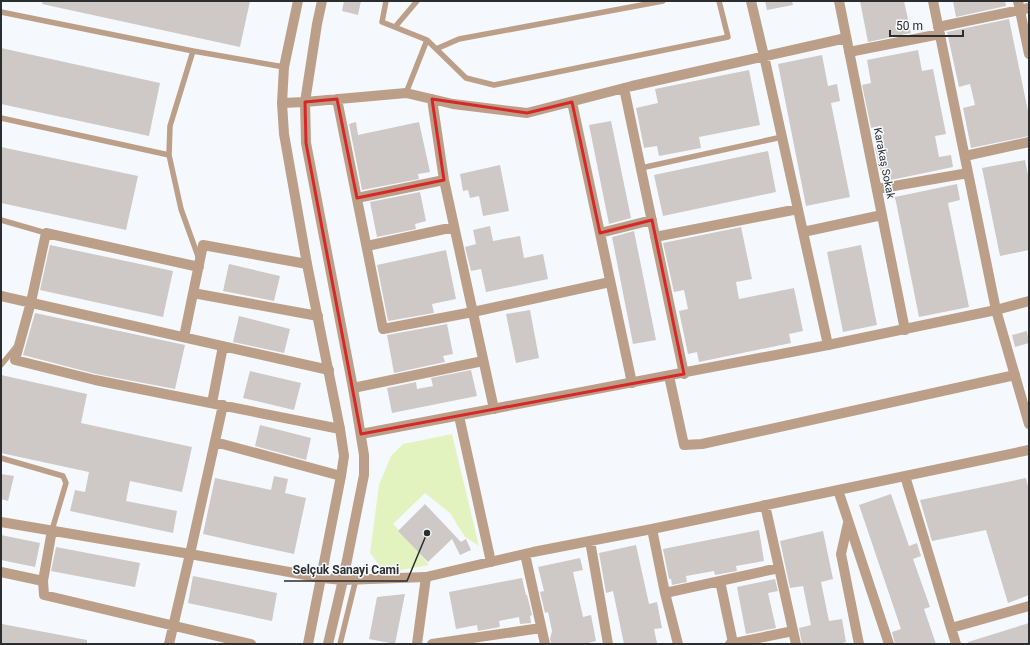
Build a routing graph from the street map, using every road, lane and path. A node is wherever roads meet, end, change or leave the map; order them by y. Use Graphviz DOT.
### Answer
graph roads {
  1 [pos="298,1"];
  2 [pos="322,1"];
  3 [pos="386,1"];
  4 [pos="417,1"];
  5 [pos="663,1"];
  6 [pos="719,1"];
  7 [pos="751,1"];
  8 [pos="838,1"];
  9 [pos="933,1"];
  10 [pos="1023,7"];
  11 [pos="1,12"];
  12 [pos="395,27"];
  13 [pos="939,31"];
  14 [pos="846,38"];
  15 [pos="427,40"];
  16 [pos="436,49"];
  17 [pos="193,51"];
  18 [pos="849,52"];
  19 [pos="1029,54"];
  20 [pos="764,56"];
  21 [pos="284,67"];
  22 [pos="624,88"];
  23 [pos="406,93"];
  24 [pos="336,99"];
  25 [pos="432,99"];
  26 [pos="305,102"];
  27 [pos="572,102"];
  28 [pos="282,103"];
  29 [pos="1,118"];
  30 [pos="782,137"];
  31 [pos="1029,142"];
  32 [pos="170,155"];
  33 [pos="965,156"];
  34 [pos="641,168"];
  35 [pos="968,173"];
  36 [pos="444,180"];
  37 [pos="877,189"];
  38 [pos="357,198"];
  39 [pos="798,209"];
  40 [pos="882,215"];
  41 [pos="1,220"];
  42 [pos="652,220"];
  43 [pos="454,227"];
  44 [pos="803,232"];
  45 [pos="46,233"];
  46 [pos="600,233"];
  47 [pos="655,237"];
  48 [pos="367,246"];
  49 [pos="199,264"];
  50 [pos="307,264"];
  51 [pos="610,282"];
  52 [pos="193,293"];
  53 [pos="1029,294"];
  54 [pos="1,296"];
  55 [pos="31,302"];
  56 [pos="1026,302"];
  57 [pos="996,310"];
  58 [pos="473,312"];
  59 [pos="318,316"];
  60 [pos="905,330"];
  61 [pos="184,337"];
  62 [pos="20,342"];
  63 [pos="828,345"];
  64 [pos="223,346"];
  65 [pos="483,361"];
  66 [pos="1,365"];
  67 [pos="329,370"];
  68 [pos="684,374"];
  69 [pos="1015,375"];
  70 [pos="669,376"];
  71 [pos="632,384"];
  72 [pos="353,388"];
  73 [pos="212,403"];
  74 [pos="223,405"];
  75 [pos="494,410"];
  76 [pos="459,416"];
  77 [pos="1029,424"];
  78 [pos="340,429"];
  79 [pos="361,434"];
  80 [pos="215,442"];
  81 [pos="1029,450"];
  82 [pos="1,458"];
  83 [pos="340,476"];
  84 [pos="905,476"];
  85 [pos="838,490"];
  86 [pos="765,505"];
  87 [pos="848,521"];
  88 [pos="1,522"];
  89 [pos="652,529"];
  90 [pos="52,530"];
  91 [pos="590,541"];
  92 [pos="190,554"];
  93 [pos="525,554"];
  94 [pos="491,562"];
  95 [pos="779,568"];
  96 [pos="1,572"];
  97 [pos="426,577"];
  98 [pos="322,578"];
  99 [pos="356,579"];
  100 [pos="343,580"];
  101 [pos="43,581"];
  102 [pos="720,581"];
  103 [pos="665,593"];
  104 [pos="1029,606"];
  105 [pos="174,626"];
  106 [pos="541,628"];
  107 [pos="951,628"];
  108 [pos="793,631"];
  109 [pos="169,644"];
  110 [pos="251,644"];
  111 [pos="308,644"];
  112 [pos="328,644"];
  113 [pos="340,644"];
  114 [pos="417,644"];
  115 [pos="432,644"];
  116 [pos="545,644"];
  117 [pos="608,644"];
  118 [pos="678,644"];
  119 [pos="732,644"];
  120 [pos="796,644"];
  121 [pos="859,644"];
  122 [pos="889,644"];
  123 [pos="956,644"];
  1 -- 21 [label="street"];
  2 -- 26 [label="street"];
  3 -- 12 [label="lane"];
  4 -- 12 [label="lane"];
  5 -- 16 [label="lane"];
  6 -- 16 [label="lane"];
  7 -- 20 [label="street"];
  8 -- 14 [label="street, Karakaş Sokak"];
  9 -- 13 [label="street"];
  10 -- 13 [label="street"];
  10 -- 19 [label="street"];
  11 -- 17 [label="lane"];
  12 -- 15 [label="lane"];
  13 -- 18 [label="street"];
  13 -- 33 [label="street"];
  14 -- 18 [label="street, Karakaş Sokak"];
  14 -- 20 [label="street"];
  15 -- 16 [label="lane"];
  15 -- 23 [label="lane"];
  17 -- 21 [label="lane"];
  17 -- 32 [label="lane"];
  18 -- 37 [label="street, Karakaş Sokak"];
  20 -- 22 [label="street"];
  20 -- 30 [label="street"];
  21 -- 28 [label="street"];
  22 -- 27 [label="street"];
  22 -- 34 [label="street"];
  23 -- 24 [label="street"];
  23 -- 25 [label="street"];
  24 -- 26 [label="street"];
  24 -- 38 [label="street"];
  25 -- 27 [label="street"];
  25 -- 36 [label="street"];
  26 -- 28 [label="street"];
  26 -- 72 [label="street"];
  27 -- 46 [label="street"];
  28 -- 50 [label="street"];
  29 -- 32 [label="lane"];
  30 -- 34 [label="lane"];
  30 -- 39 [label="street"];
  31 -- 33 [label="street"];
  32 -- 49 [label="lane"];
  33 -- 35 [label="street"];
  34 -- 42 [label="street"];
  35 -- 37 [label="street"];
  35 -- 57 [label="street"];
  36 -- 38 [label="street"];
  36 -- 43 [label="street"];
  37 -- 40 [label="street, Karakaş Sokak"];
  38 -- 48 [label="street"];
  39 -- 44 [label="street"];
  39 -- 47 [label="street"];
  40 -- 44 [label="street"];
  40 -- 60 [label="street, Karakaş Sokak"];
  41 -- 45 [label="lane"];
  42 -- 46 [label="street"];
  42 -- 47 [label="street"];
  43 -- 48 [label="street"];
  43 -- 58 [label="street"];
  44 -- 63 [label="street"];
  45 -- 49 [label="street"];
  45 -- 55 [label="street"];
  46 -- 51 [label="street"];
  47 -- 68 [label="street"];
  48 -- 58 [label="street"];
  49 -- 50 [label="street"];
  49 -- 52 [label="street"];
  50 -- 59 [label="street"];
  51 -- 58 [label="street"];
  51 -- 71 [label="street"];
  52 -- 59 [label="street"];
  52 -- 61 [label="street"];
  53 -- 56 [label="street"];
  54 -- 55 [label="street"];
  55 -- 61 [label="street"];
  55 -- 62 [label="street"];
  56 -- 57 [label="street"];
  57 -- 60 [label="street"];
  57 -- 69 [label="street"];
  58 -- 65 [label="street"];
  59 -- 67 [label="street"];
  60 -- 63 [label="street"];
  61 -- 64 [label="street"];
  62 -- 66 [label="lane"];
  62 -- 73 [label="street"];
  63 -- 68 [label="street"];
  64 -- 67 [label="street"];
  64 -- 73 [label="street"];
  65 -- 72 [label="street"];
  65 -- 75 [label="street"];
  67 -- 78 [label="street"];
  68 -- 70 [label="street"];
  69 -- 70 [label="street"];
  69 -- 77 [label="street"];
  70 -- 71 [label="street"];
  71 -- 75 [label="street"];
  72 -- 79 [label="street"];
  73 -- 74 [label="street"];
  74 -- 78 [label="street"];
  74 -- 80 [label="street"];
  75 -- 76 [label="street"];
  76 -- 79 [label="street"];
  76 -- 94 [label="street"];
  78 -- 83 [label="street"];
  79 -- 100 [label="street"];
  80 -- 83 [label="street"];
  80 -- 92 [label="street"];
  81 -- 84 [label="street"];
  82 -- 90 [label="lane"];
  83 -- 98 [label="street"];
  84 -- 85 [label="street"];
  84 -- 107 [label="street"];
  85 -- 86 [label="street"];
  85 -- 87 [label="street"];
  86 -- 89 [label="street"];
  86 -- 95 [label="street"];
  87 -- 121 [label="street"];
  87 -- 122 [label="street"];
  88 -- 90 [label="street"];
  89 -- 91 [label="street"];
  89 -- 103 [label="street"];
  90 -- 92 [label="street"];
  90 -- 101 [label="street"];
  91 -- 93 [label="street"];
  91 -- 117 [label="street"];
  92 -- 98 [label="street"];
  92 -- 105 [label="street"];
  93 -- 94 [label="street"];
  93 -- 106 [label="street"];
  94 -- 97 [label="street"];
  95 -- 102 [label="street"];
  95 -- 108 [label="street"];
  96 -- 101 [label="street"];
  97 -- 99 [label="street"];
  97 -- 114 [label="street"];
  98 -- 100 [label="street"];
  98 -- 111 [label="street"];
  99 -- 100 [label="street"];
  99 -- 113 [label="lane"];
  100 -- 112 [label="street"];
  101 -- 105 [label="street"];
  102 -- 103 [label="street"];
  102 -- 119 [label="street"];
  103 -- 118 [label="street"];
  104 -- 107 [label="street"];
  105 -- 109 [label="street"];
  105 -- 110 [label="street"];
  106 -- 115 [label="street"];
  106 -- 116 [label="street"];
  107 -- 123 [label="street"];
  108 -- 119 [label="street"];
  108 -- 120 [label="street"];
}
